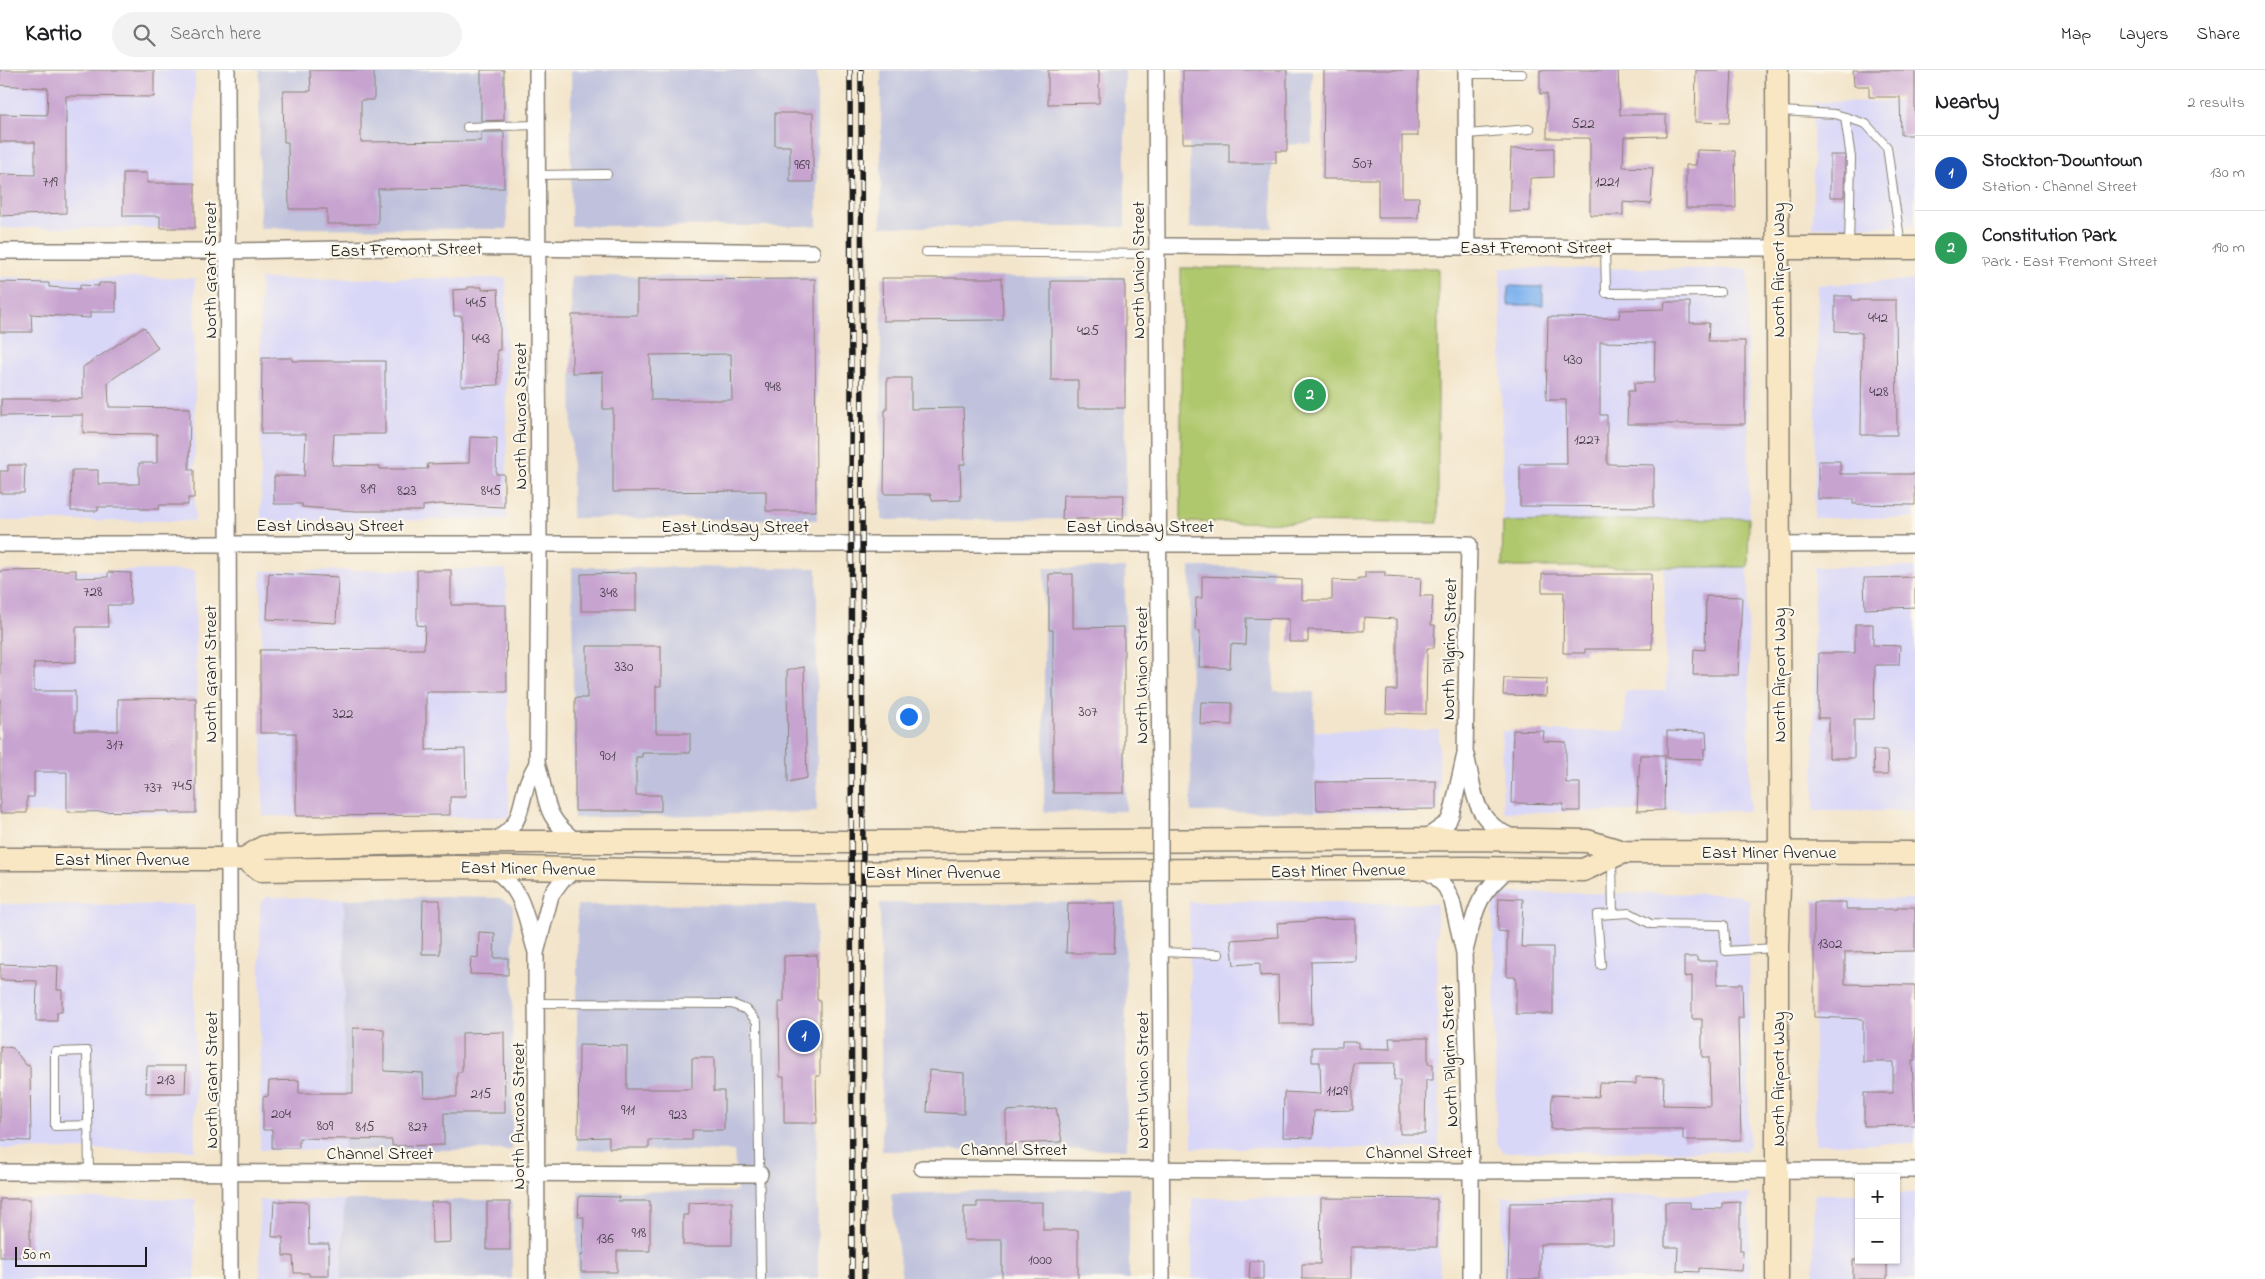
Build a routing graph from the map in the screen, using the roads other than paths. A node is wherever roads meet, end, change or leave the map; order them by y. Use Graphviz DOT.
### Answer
graph roads {
  1 [pos="227,70"];
  2 [pos="536,70"];
  3 [pos="1156,70"];
  4 [pos="1777,70"];
  5 [pos="1466,72"];
  6 [pos="1522,74"];
  7 [pos="1777,110"];
  8 [pos="1845,117"];
  9 [pos="537,125"];
  10 [pos="467,127"];
  11 [pos="1530,129"];
  12 [pos="1467,134"];
  13 [pos="607,174"];
  14 [pos="537,175"];
  15 [pos="1467,247"];
  16 [pos="1605,247"];
  17 [pos="1777,248"];
  18 [pos="1849,248"];
  19 [pos="1908,248"];
  20 [pos="538,249"];
  21 [pos="1157,250"];
  22 [pos="0,251"];
  23 [pos="228,251"];
  24 [pos="812,252"];
  25 [pos="926,252"];
  26 [pos="1720,292"];
  27 [pos="0,544"];
  28 [pos="229,544"];
  29 [pos="539,544"];
  30 [pos="1159,544"];
  31 [pos="1469,544"];
  32 [pos="1779,544"];
  33 [pos="1915,544"];
  34 [pos="1466,754"];
  35 [pos="537,763"];
  36 [pos="1423,840"];
  37 [pos="1518,840"];
  38 [pos="493,842"];
  39 [pos="577,842"];
  40 [pos="1780,852"];
  41 [pos="1915,853"];
  42 [pos="1617,854"];
  43 [pos="0,859"];
  44 [pos="236,859"];
  45 [pos="492,868"];
  46 [pos="576,869"];
  47 [pos="1422,869"];
  48 [pos="1509,869"];
  49 [pos="1613,914"];
  50 [pos="1777,948"];
  51 [pos="1160,952"];
  52 [pos="536,953"];
  53 [pos="1464,953"];
  54 [pos="1219,954"];
  55 [pos="1601,964"];
  56 [pos="536,1003"];
  57 [pos="88,1126"];
  58 [pos="922,1168"];
  59 [pos="1161,1170"];
  60 [pos="1778,1170"];
  61 [pos="1915,1170"];
  62 [pos="0,1172"];
  63 [pos="89,1172"];
  64 [pos="230,1172"];
  65 [pos="537,1172"];
  66 [pos="1471,1172"];
  67 [pos="760,1174"];
  68 [pos="230,1279"];
  69 [pos="537,1279"];
  70 [pos="761,1279"];
  71 [pos="1162,1279"];
  72 [pos="1471,1279"];
  73 [pos="1777,1279"];
  1 -- 23 [label="street, North Grant Street"];
  2 -- 9 [label="street, North Aurora Street"];
  3 -- 21 [label="street, North Union Street"];
  4 -- 7 [label="main road, North Airport Way"];
  5 -- 6 [label="lane"];
  5 -- 12 [label="street"];
  7 -- 8 [label="lane"];
  7 -- 17 [label="main road, North Airport Way"];
  8 -- 18 [label="lane"];
  8 -- 19 [label="lane"];
  9 -- 10 [label="lane"];
  9 -- 14 [label="street, North Aurora Street"];
  11 -- 12 [label="lane"];
  12 -- 15 [label="street"];
  13 -- 14 [label="lane"];
  14 -- 20 [label="street, North Aurora Street"];
  15 -- 16 [label="street, East Fremont Street"];
  15 -- 21 [label="street, East Fremont Street"];
  16 -- 17 [label="street, East Fremont Street"];
  16 -- 26 [label="lane"];
  17 -- 18 [label="main road, East Fremont Street"];
  17 -- 32 [label="main road, North Airport Way"];
  18 -- 19 [label="main road, East Fremont Street"];
  20 -- 23 [label="street, East Fremont Street"];
  20 -- 24 [label="street, East Fremont Street"];
  20 -- 29 [label="street, North Aurora Street"];
  21 -- 25 [label="lane"];
  21 -- 30 [label="street, North Union Street"];
  22 -- 23 [label="street, East Fremont Street"];
  23 -- 28 [label="street, North Grant Street"];
  27 -- 28 [label="street, East Lindsay Street"];
  28 -- 29 [label="street, East Lindsay Street"];
  28 -- 44 [label="street, North Grant Street"];
  29 -- 30 [label="street, East Lindsay Street"];
  29 -- 35 [label="street, North Aurora Street"];
  30 -- 31 [label="street, East Lindsay Street"];
  30 -- 51 [label="street, North Union Street, bridge"];
  31 -- 34 [label="street, North Pilgrim Street"];
  32 -- 33 [label="street"];
  32 -- 40 [label="main road, North Airport Way"];
  34 -- 36 [label="street, North Pilgrim Street"];
  34 -- 37 [label="street, North Pilgrim Street"];
  35 -- 38 [label="street, North Aurora Street"];
  35 -- 39 [label="street, North Aurora Street"];
  36 -- 37 [label="main road, East Miner Avenue"];
  36 -- 39 [label="main road, East Miner Avenue"];
  37 -- 42 [label="main road, East Miner Avenue"];
  38 -- 39 [label="main road, East Miner Avenue"];
  38 -- 44 [label="main road, East Miner Avenue"];
  40 -- 41 [label="main road, East Miner Avenue"];
  40 -- 42 [label="main road, East Miner Avenue"];
  40 -- 50 [label="main road, North Airport Way"];
  42 -- 48 [label="main road, East Miner Avenue"];
  42 -- 49 [label="lane"];
  43 -- 44 [label="main road, East Miner Avenue"];
  44 -- 45 [label="main road, East Miner Avenue"];
  44 -- 64 [label="street, North Grant Street"];
  45 -- 46 [label="main road, East Miner Avenue"];
  45 -- 52 [label="street, North Aurora Street"];
  46 -- 47 [label="main road, East Miner Avenue"];
  46 -- 52 [label="street, North Aurora Street"];
  47 -- 48 [label="main road, East Miner Avenue"];
  47 -- 53 [label="street, North Pilgrim Street"];
  48 -- 53 [label="street, North Pilgrim Street"];
  49 -- 50 [label="lane"];
  49 -- 55 [label="lane"];
  50 -- 60 [label="main road, North Airport Way"];
  51 -- 54 [label="lane"];
  51 -- 59 [label="street, North Union Street"];
  52 -- 56 [label="street, North Aurora Street"];
  53 -- 66 [label="street, North Pilgrim Street"];
  56 -- 65 [label="street, North Aurora Street"];
  56 -- 67 [label="lane"];
  57 -- 57 [label="lane"];
  57 -- 63 [label="lane"];
  58 -- 59 [label="street, Channel Street"];
  59 -- 66 [label="street, Channel Street"];
  59 -- 71 [label="street, North Union Street"];
  60 -- 61 [label="street, Channel Street"];
  60 -- 66 [label="street, Channel Street"];
  60 -- 73 [label="main road, North Airport Way"];
  62 -- 63 [label="street, Channel Street"];
  63 -- 64 [label="street, Channel Street"];
  64 -- 65 [label="street, Channel Street"];
  64 -- 68 [label="street, North Grant Street"];
  65 -- 67 [label="street, Channel Street"];
  65 -- 69 [label="street, North Aurora Street"];
  66 -- 72 [label="street, North Pilgrim Street"];
  67 -- 70 [label="lane"];
}
